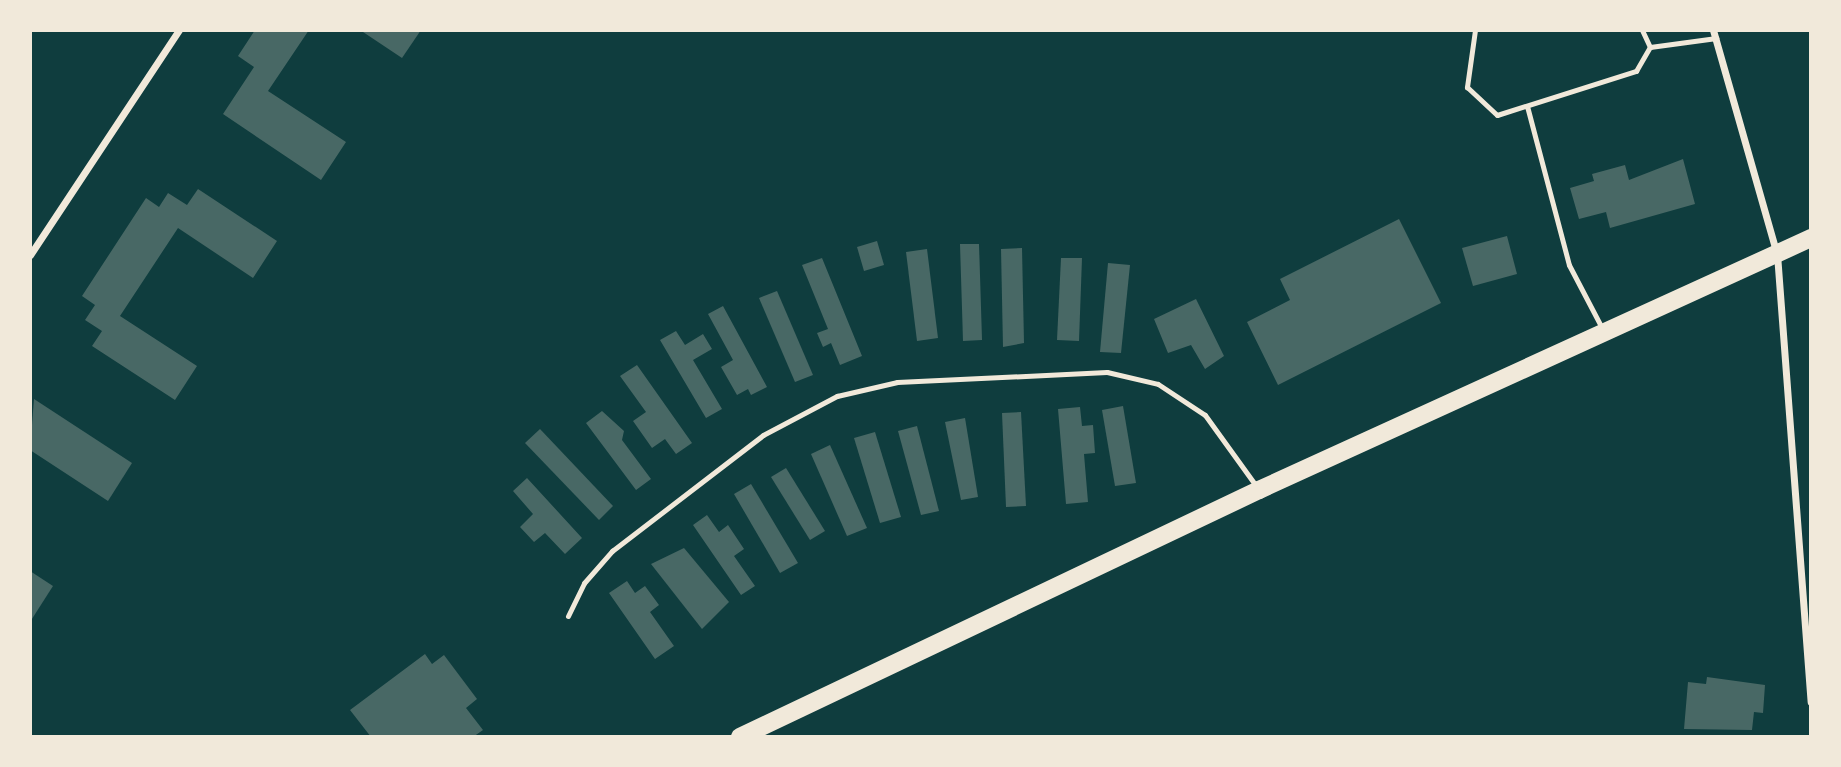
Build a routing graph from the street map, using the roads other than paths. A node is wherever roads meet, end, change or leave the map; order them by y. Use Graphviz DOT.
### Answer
graph roads {
  1 [pos="179,30"];
  2 [pos="1475,30"];
  3 [pos="1642,30"];
  4 [pos="1715,34"];
  5 [pos="1650,47"];
  6 [pos="1527,106"];
  7 [pos="1811,238"];
  8 [pos="1777,254"];
  9 [pos="30,255"];
  10 [pos="1604,332"];
  11 [pos="1259,490"];
  12 [pos="568,616"];
  13 [pos="1811,702"];
  14 [pos="740,737"];
  1 -- 9 [label="street"];
  2 -- 6 [label="lane"];
  3 -- 5 [label="lane"];
  4 -- 5 [label="lane"];
  4 -- 8 [label="street"];
  5 -- 6 [label="lane"];
  6 -- 10 [label="lane"];
  7 -- 8 [label="main road"];
  8 -- 10 [label="main road"];
  8 -- 13 [label="street"];
  10 -- 11 [label="main road"];
  11 -- 12 [label="lane"];
  11 -- 14 [label="main road"];
}
